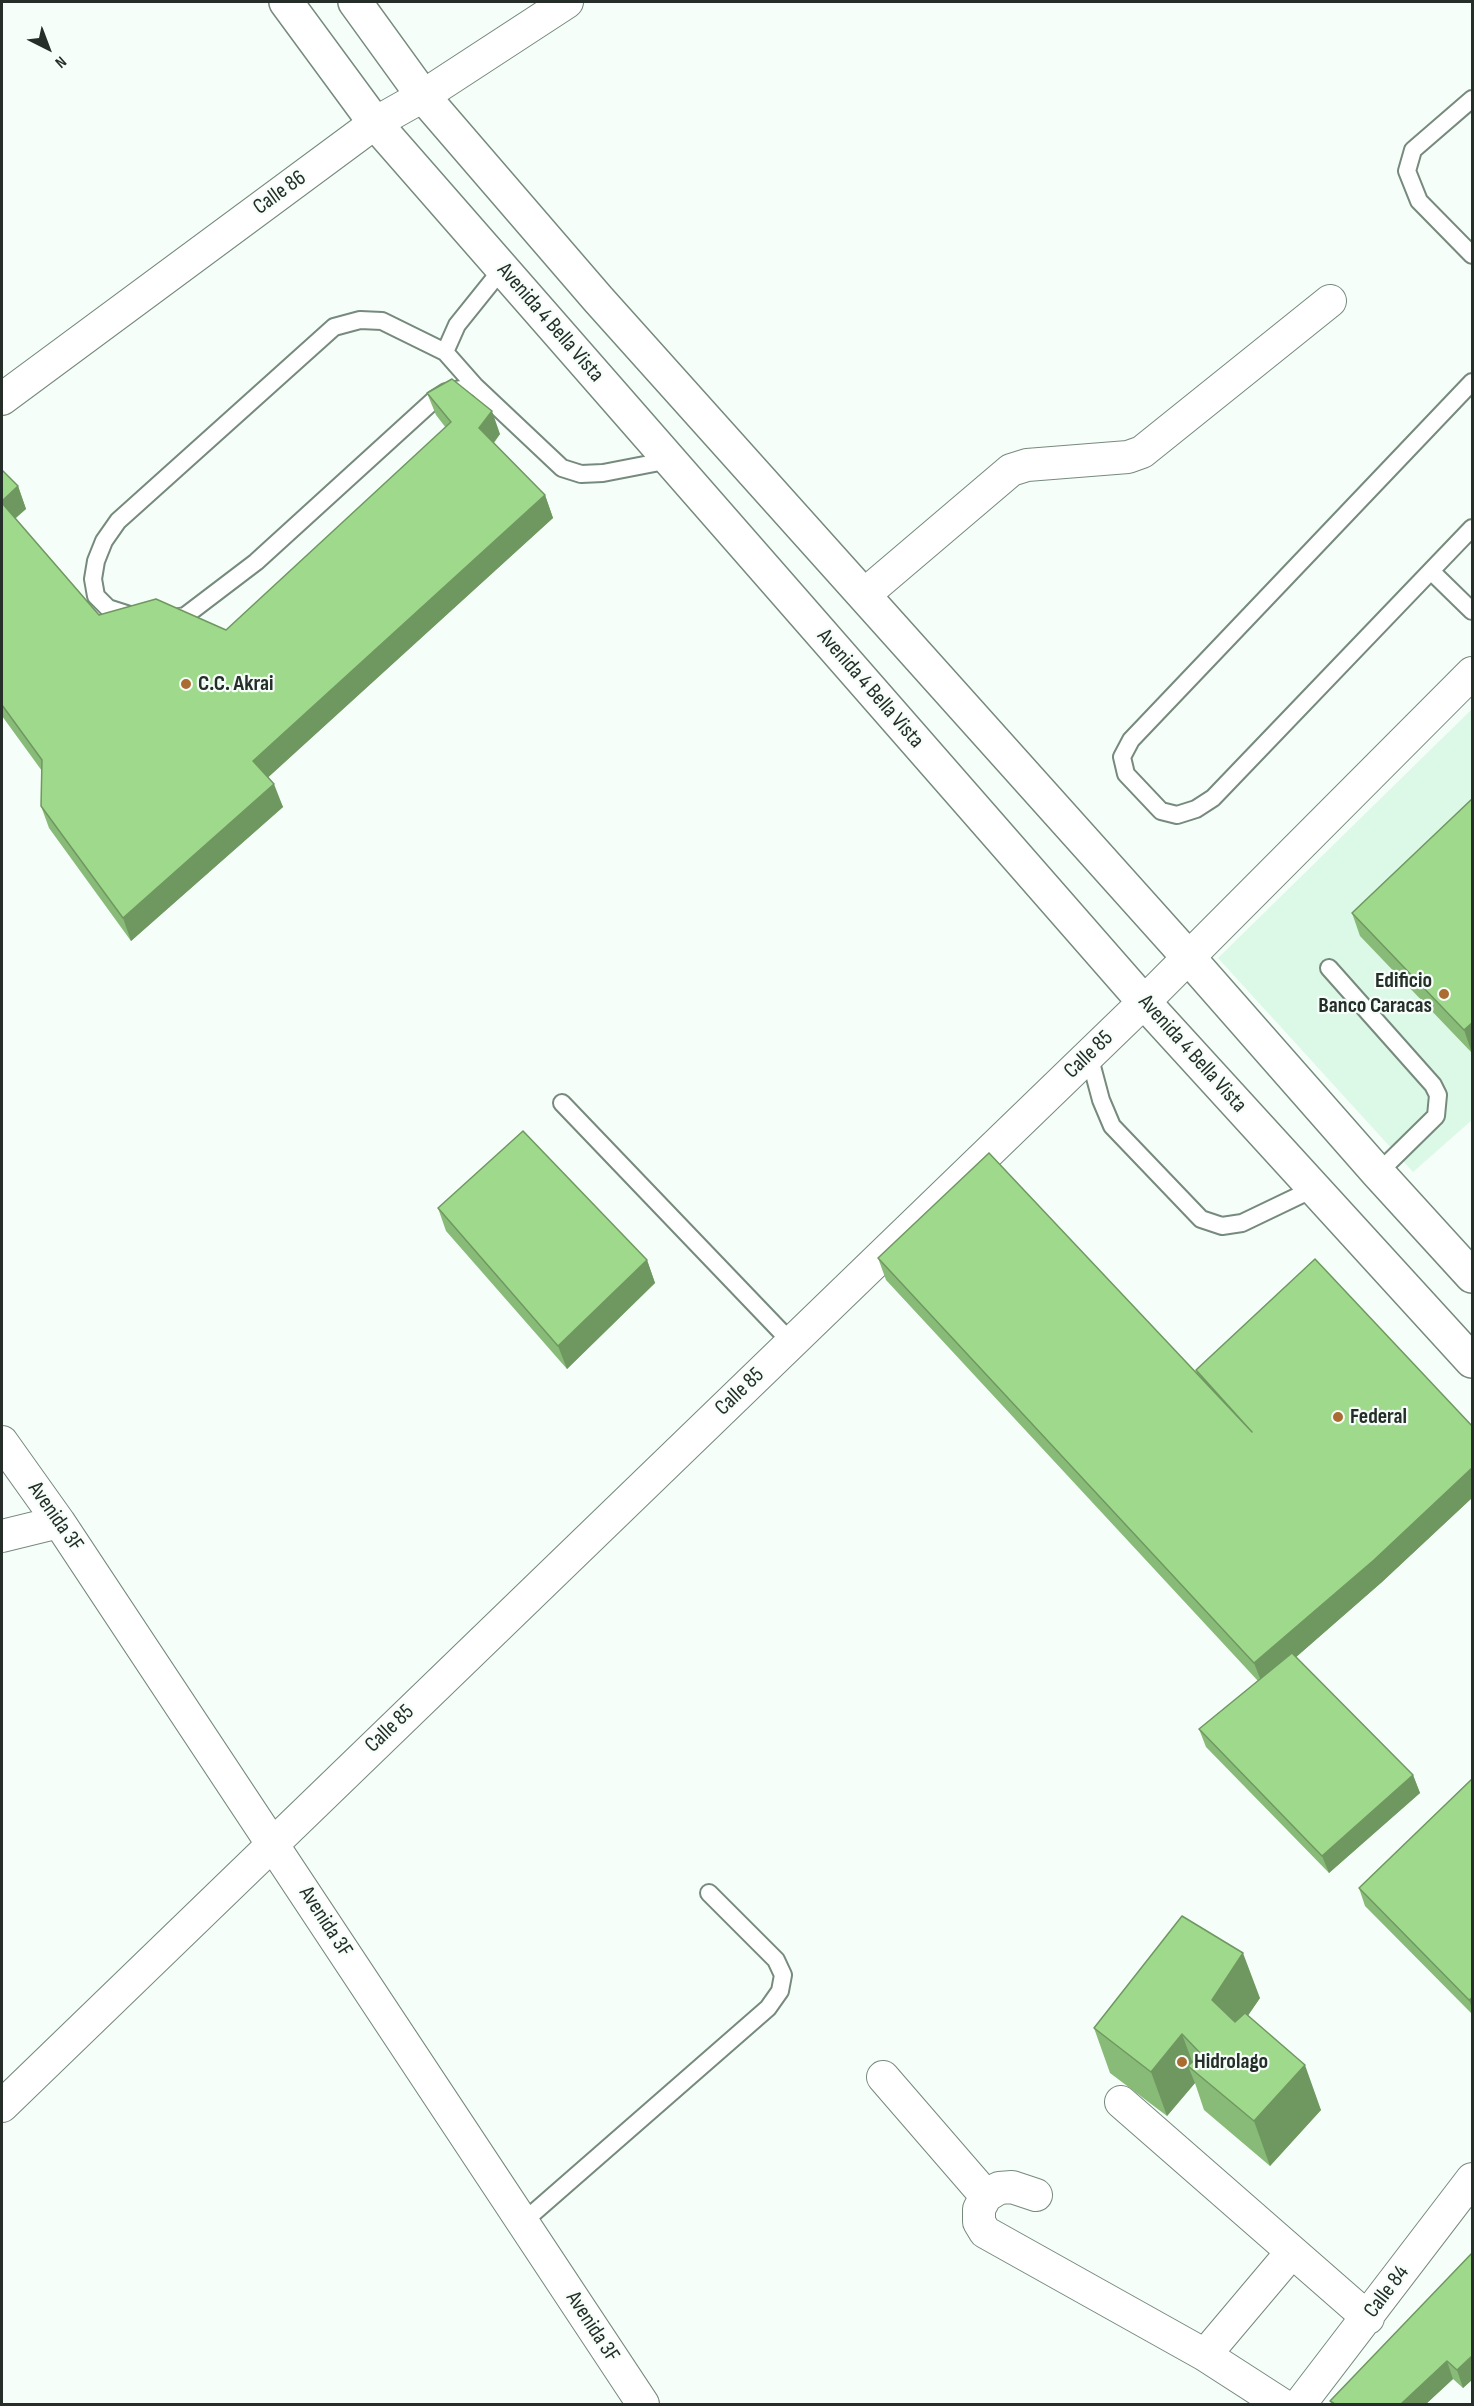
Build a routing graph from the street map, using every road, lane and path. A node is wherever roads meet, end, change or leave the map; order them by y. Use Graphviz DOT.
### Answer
graph roads {
  1 [pos="286,2"];
  2 [pos="355,2"];
  3 [pos="567,2"];
  4 [pos="423,96"];
  5 [pos="1473,99"];
  6 [pos="375,123"];
  7 [pos="1473,255"];
  8 [pos="502,269"];
  9 [pos="1330,301"];
  10 [pos="445,352"];
  11 [pos="1473,382"];
  12 [pos="475,386"];
  13 [pos="2,399"];
  14 [pos="670,460"];
  15 [pos="1473,528"];
  16 [pos="1431,571"];
  17 [pos="864,595"];
  18 [pos="1473,611"];
  19 [pos="1473,673"];
  20 [pos="1189,958"];
  21 [pos="1329,968"];
  22 [pos="1144,1002"];
  23 [pos="1089,1055"];
  24 [pos="562,1103"];
  25 [pos="1378,1173"];
  26 [pos="1315,1188"];
  27 [pos="1473,1276"];
  28 [pos="791,1342"];
  29 [pos="1473,1361"];
  30 [pos="2,1442"];
  31 [pos="59,1522"];
  32 [pos="2,1536"];
  33 [pos="272,1842"];
  34 [pos="709,1893"];
  35 [pos="884,2077"];
  36 [pos="1120,2102"];
  37 [pos="2,2106"];
  38 [pos="1473,2179"];
  39 [pos="1036,2195"];
  40 [pos="986,2196"];
  41 [pos="523,2222"];
  42 [pos="1291,2253"];
  43 [pos="1368,2318"];
  44 [pos="1205,2355"];
  45 [pos="643,2404"];
  46 [pos="1281,2404"];
  47 [pos="1300,2404"];
  1 -- 6 [label="street, Avenida 4 Bella Vista"];
  2 -- 4 [label="street"];
  3 -- 4 [label="street, Calle 86"];
  4 -- 6 [label="street, Calle 86"];
  4 -- 17 [label="street"];
  5 -- 7 [label="lane"];
  6 -- 8 [label="street, Avenida 4 Bella Vista"];
  6 -- 13 [label="street, Calle 86"];
  8 -- 10 [label="lane"];
  8 -- 14 [label="street, Avenida 4 Bella Vista"];
  9 -- 17 [label="street"];
  10 -- 12 [label="lane"];
  10 -- 12 [label="lane"];
  11 -- 16 [label="lane"];
  12 -- 14 [label="lane"];
  14 -- 22 [label="street, Avenida 4 Bella Vista"];
  15 -- 16 [label="lane"];
  16 -- 18 [label="lane"];
  17 -- 20 [label="street"];
  19 -- 20 [label="street, Calle 85"];
  20 -- 22 [label="street, Calle 85"];
  20 -- 25 [label="street"];
  21 -- 25 [label="lane"];
  22 -- 23 [label="street, Calle 85"];
  22 -- 26 [label="street, Avenida 4 Bella Vista"];
  23 -- 26 [label="lane"];
  23 -- 28 [label="street, Calle 85"];
  24 -- 28 [label="lane"];
  25 -- 27 [label="street"];
  26 -- 29 [label="street, Avenida 4 Bella Vista"];
  28 -- 33 [label="street, Calle 85"];
  30 -- 31 [label="street, Avenida 3F"];
  31 -- 32 [label="street"];
  31 -- 33 [label="street, Avenida 3F"];
  33 -- 37 [label="street, Calle 85"];
  33 -- 41 [label="street, Avenida 3F"];
  34 -- 41 [label="lane"];
  35 -- 40 [label="street"];
  36 -- 42 [label="street"];
  38 -- 43 [label="street, Calle 84"];
  39 -- 40 [label="street"];
  40 -- 44 [label="street"];
  41 -- 45 [label="street, Avenida 3F"];
  42 -- 43 [label="street"];
  42 -- 44 [label="street"];
  43 -- 47 [label="street, Calle 84"];
  44 -- 46 [label="street"];
}
